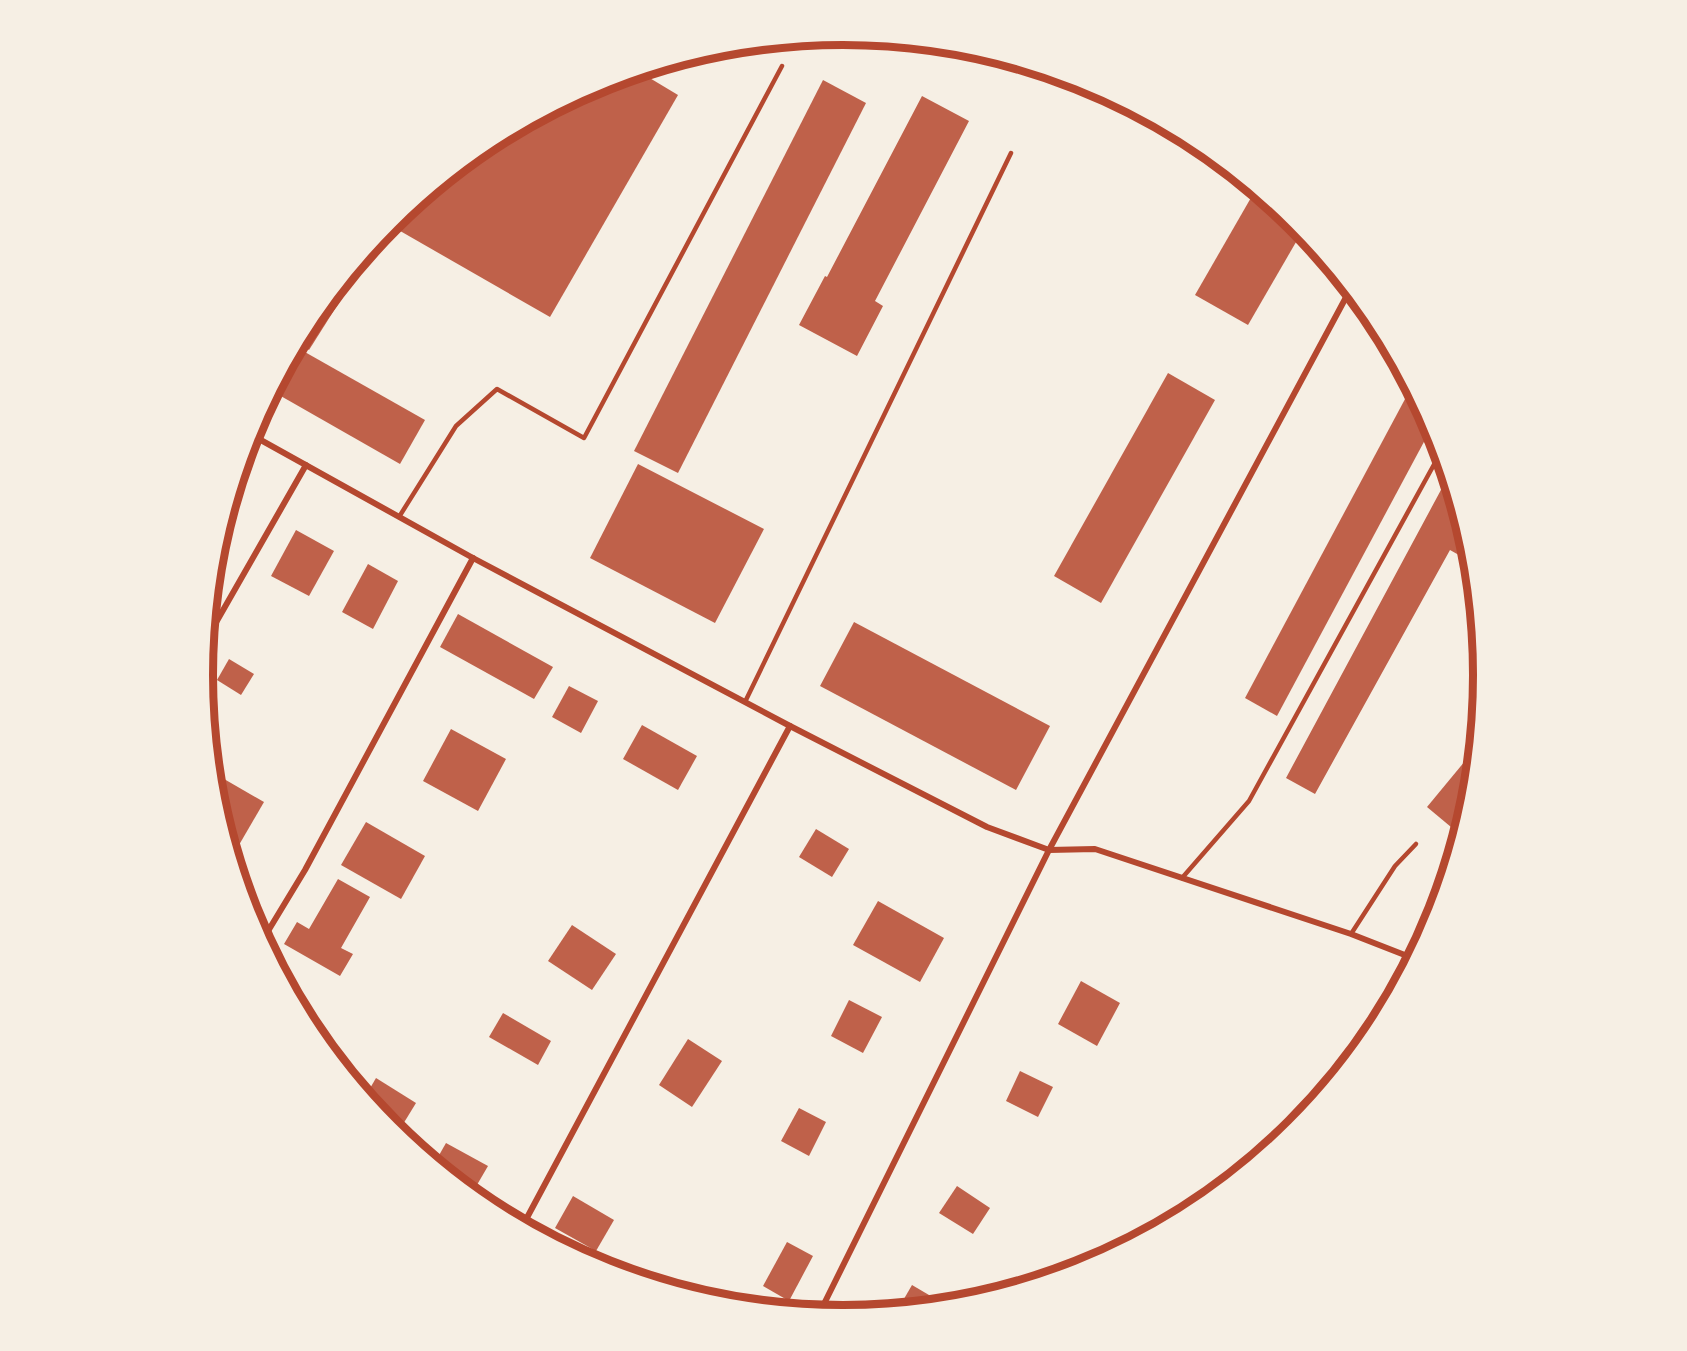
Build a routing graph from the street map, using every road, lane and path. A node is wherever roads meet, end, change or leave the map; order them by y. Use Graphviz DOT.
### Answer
graph roads {
  1 [pos="782,66"];
  2 [pos="1011,153"];
  3 [pos="1347,296"];
  4 [pos="259,439"];
  5 [pos="1436,461"];
  6 [pos="306,465"];
  7 [pos="399,517"];
  8 [pos="473,558"];
  9 [pos="215,624"];
  10 [pos="745,702"];
  11 [pos="790,726"];
  12 [pos="1416,844"];
  13 [pos="1049,850"];
  14 [pos="1182,878"];
  15 [pos="268,932"];
  16 [pos="1350,934"];
  17 [pos="1408,956"];
  18 [pos="526,1220"];
  19 [pos="823,1306"];
  1 -- 7 [label="lane"];
  2 -- 10 [label="lane"];
  3 -- 13 [label="street"];
  4 -- 6 [label="street"];
  5 -- 14 [label="lane"];
  6 -- 7 [label="street"];
  6 -- 9 [label="street"];
  7 -- 8 [label="street"];
  8 -- 10 [label="street"];
  8 -- 15 [label="street"];
  10 -- 11 [label="street"];
  11 -- 13 [label="street"];
  11 -- 18 [label="street"];
  12 -- 16 [label="lane"];
  13 -- 14 [label="street"];
  13 -- 19 [label="street"];
  14 -- 16 [label="street"];
  16 -- 17 [label="street"];
}
